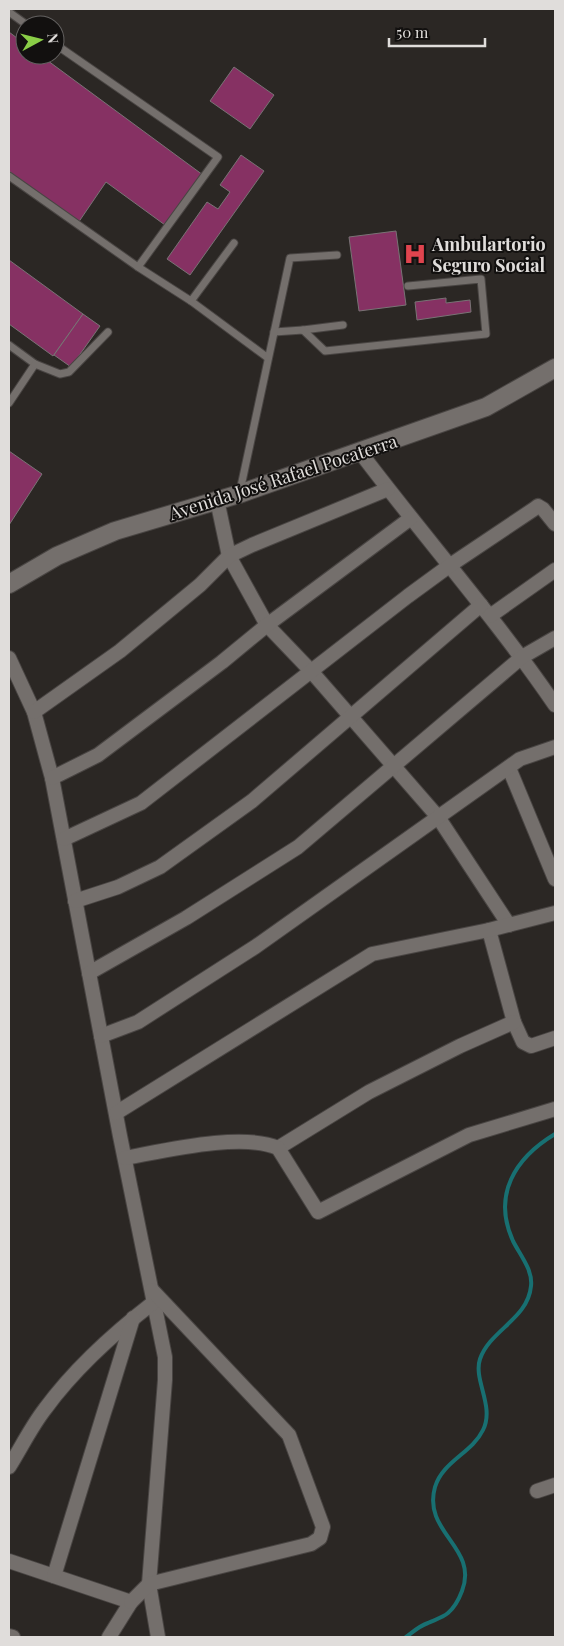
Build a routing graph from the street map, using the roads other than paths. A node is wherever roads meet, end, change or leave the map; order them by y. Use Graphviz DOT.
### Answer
graph roads {
  1 [pos="65,51"];
  2 [pos="9,176"];
  3 [pos="234,243"];
  4 [pos="337,255"];
  5 [pos="138,267"];
  6 [pos="408,286"];
  7 [pos="191,301"];
  8 [pos="343,326"];
  9 [pos="303,330"];
  10 [pos="108,332"];
  11 [pos="274,332"];
  12 [pos="9,345"];
  13 [pos="268,358"];
  14 [pos="35,364"];
  15 [pos="555,368"];
  16 [pos="9,403"];
  17 [pos="360,452"];
  18 [pos="388,489"];
  19 [pos="239,494"];
  20 [pos="217,500"];
  21 [pos="411,518"];
  22 [pos="555,524"];
  23 [pos="229,556"];
  24 [pos="449,566"];
  25 [pos="555,570"];
  26 [pos="9,584"];
  27 [pos="485,610"];
  28 [pos="267,625"];
  29 [pos="555,638"];
  30 [pos="522,657"];
  31 [pos="9,658"];
  32 [pos="311,672"];
  33 [pos="555,705"];
  34 [pos="34,712"];
  35 [pos="351,717"];
  36 [pos="555,747"];
  37 [pos="394,765"];
  38 [pos="509,768"];
  39 [pos="52,778"];
  40 [pos="438,817"];
  41 [pos="64,839"];
  42 [pos="555,879"];
  43 [pos="75,901"];
  44 [pos="555,913"];
  45 [pos="509,925"];
  46 [pos="489,930"];
  47 [pos="89,973"];
  48 [pos="514,1022"];
  49 [pos="101,1036"];
  50 [pos="555,1038"];
  51 [pos="555,1109"];
  52 [pos="116,1113"];
  53 [pos="278,1148"];
  54 [pos="125,1158"];
  55 [pos="153,1296"];
  56 [pos="133,1318"];
  57 [pos="9,1467"];
  58 [pos="555,1484"];
  59 [pos="537,1491"];
  60 [pos="9,1561"];
  61 [pos="54,1576"];
  62 [pos="149,1584"];
  63 [pos="132,1602"];
  64 [pos="9,1636"];
  65 [pos="13,1637"];
  66 [pos="109,1637"];
  67 [pos="158,1637"];
  1 -- 5 [label="lane"];
  2 -- 5 [label="lane"];
  3 -- 7 [label="lane"];
  4 -- 11 [label="lane"];
  5 -- 7 [label="lane"];
  6 -- 9 [label="lane"];
  7 -- 13 [label="lane"];
  8 -- 9 [label="lane"];
  9 -- 11 [label="lane"];
  10 -- 14 [label="lane"];
  11 -- 13 [label="lane"];
  12 -- 14 [label="lane"];
  13 -- 19 [label="lane"];
  14 -- 16 [label="lane"];
  15 -- 17 [label="street, Avenida José Rafael Pocaterra"];
  17 -- 18 [label="street"];
  17 -- 19 [label="street, Avenida José Rafael Pocaterra"];
  18 -- 21 [label="street"];
  18 -- 23 [label="street"];
  19 -- 20 [label="street, Avenida José Rafael Pocaterra"];
  20 -- 23 [label="street"];
  20 -- 26 [label="street, Avenida José Rafael Pocaterra"];
  21 -- 24 [label="street"];
  21 -- 28 [label="street"];
  22 -- 24 [label="street"];
  23 -- 28 [label="street"];
  23 -- 34 [label="street"];
  24 -- 27 [label="street"];
  24 -- 32 [label="street"];
  25 -- 27 [label="street"];
  27 -- 30 [label="street"];
  27 -- 35 [label="street"];
  28 -- 32 [label="street"];
  28 -- 39 [label="street"];
  29 -- 30 [label="street"];
  30 -- 33 [label="street"];
  30 -- 37 [label="street"];
  31 -- 34 [label="street"];
  32 -- 35 [label="street"];
  32 -- 41 [label="street"];
  34 -- 39 [label="street"];
  35 -- 37 [label="street"];
  35 -- 43 [label="street"];
  36 -- 38 [label="street"];
  37 -- 40 [label="street"];
  37 -- 47 [label="street"];
  38 -- 40 [label="street"];
  38 -- 42 [label="street"];
  39 -- 41 [label="street"];
  40 -- 45 [label="street"];
  40 -- 49 [label="street"];
  41 -- 43 [label="street"];
  43 -- 47 [label="street"];
  44 -- 45 [label="street"];
  45 -- 46 [label="street"];
  46 -- 48 [label="street"];
  46 -- 52 [label="street"];
  47 -- 49 [label="street"];
  48 -- 50 [label="street"];
  48 -- 53 [label="street"];
  49 -- 52 [label="street"];
  51 -- 53 [label="street"];
  52 -- 54 [label="street"];
  53 -- 54 [label="street"];
  54 -- 55 [label="street"];
  55 -- 56 [label="street"];
  55 -- 62 [label="street"];
  55 -- 62 [label="street"];
  56 -- 57 [label="street"];
  56 -- 61 [label="street"];
  58 -- 59 [label="street"];
  60 -- 61 [label="street"];
  61 -- 63 [label="street"];
  62 -- 63 [label="street"];
  62 -- 67 [label="street"];
  63 -- 66 [label="street"];
  64 -- 65 [label="street"];
}
